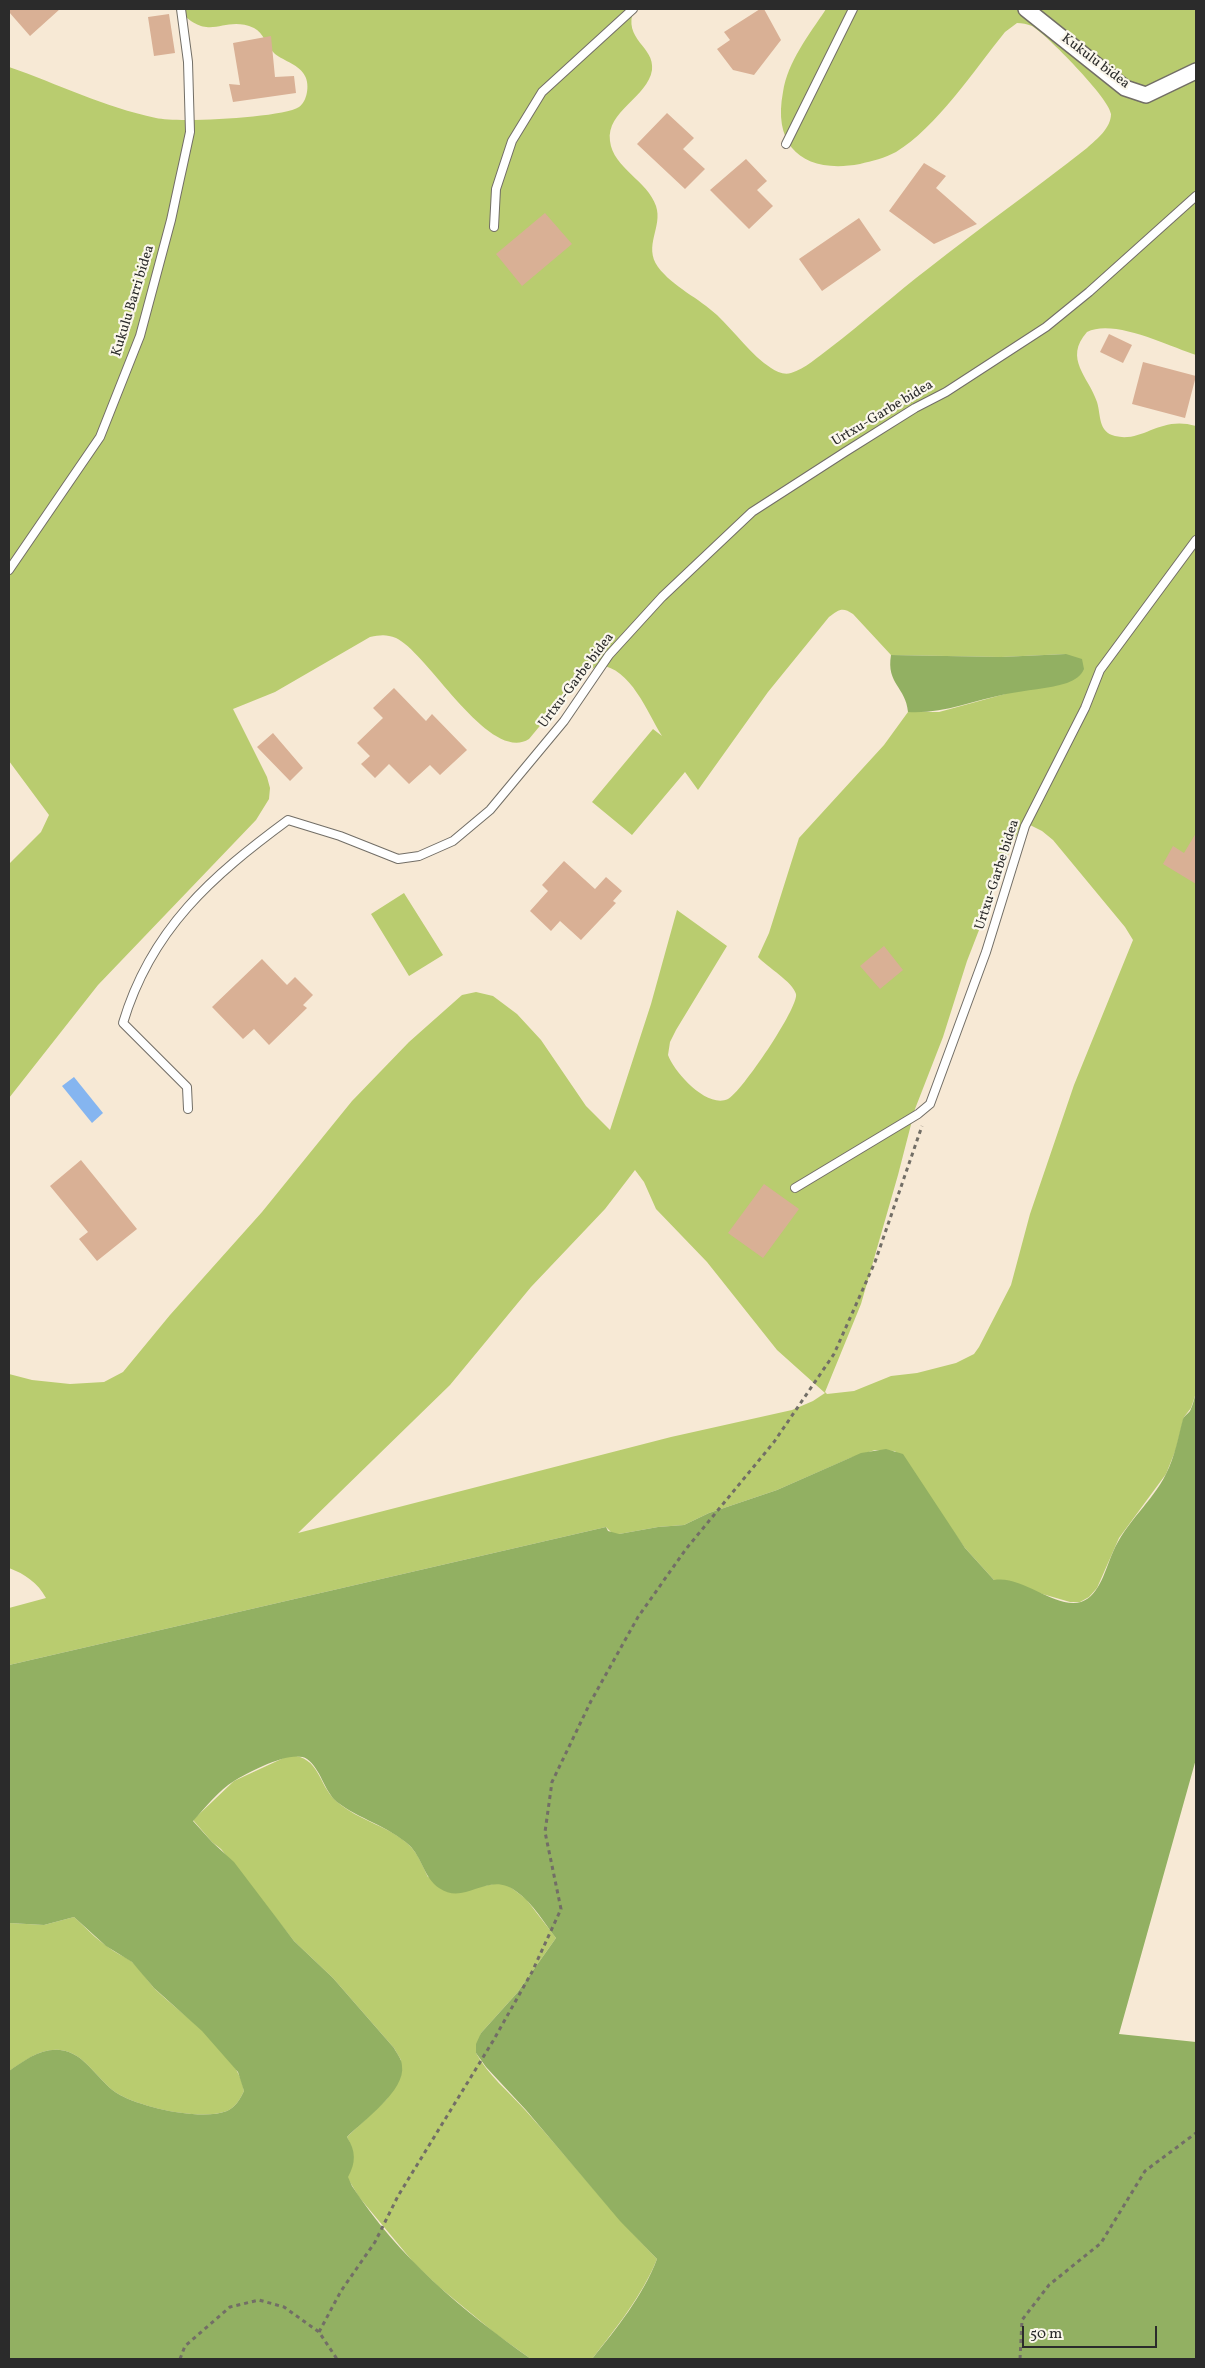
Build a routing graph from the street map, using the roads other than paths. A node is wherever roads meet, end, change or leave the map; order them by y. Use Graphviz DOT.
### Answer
graph roads {
  1 [pos="181,9"];
  2 [pos="633,9"];
  3 [pos="853,9"];
  4 [pos="1026,9"];
  5 [pos="1196,71"];
  6 [pos="786,144"];
  7 [pos="1196,196"];
  8 [pos="494,227"];
  9 [pos="1196,540"];
  10 [pos="9,570"];
  11 [pos="188,1109"];
  12 [pos="795,1188"];
  1 -- 10 [label="lane, Kukulu Barri bidea"];
  2 -- 8 [label="lane"];
  3 -- 6 [label="lane"];
  4 -- 5 [label="street, Kukulu bidea"];
  7 -- 11 [label="lane, Urtxu-Garbe bidea"];
  9 -- 12 [label="lane, Urtxu-Garbe bidea"];
}
